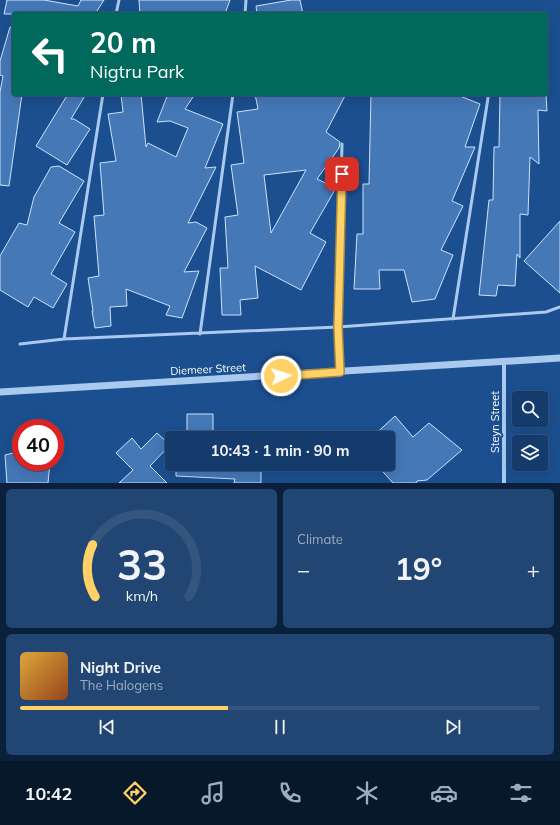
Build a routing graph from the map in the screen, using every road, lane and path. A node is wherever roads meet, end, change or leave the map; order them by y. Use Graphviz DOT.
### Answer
graph roads {
  1 [pos="119,0"];
  2 [pos="246,0"];
  3 [pos="116,12"];
  4 [pos="244,12"];
  5 [pos="104,96"];
  6 [pos="233,96"];
  7 [pos="488,98"];
  8 [pos="342,144"];
  9 [pos="560,307"];
  10 [pos="453,319"];
  11 [pos="338,327"];
  12 [pos="200,334"];
  13 [pos="64,339"];
  14 [pos="20,344"];
  15 [pos="339,348"];
  16 [pos="560,358"];
  17 [pos="504,362"];
  18 [pos="340,372"];
  19 [pos="0,392"];
  20 [pos="504,483"];
  1 -- 3 [label="lane"];
  2 -- 4 [label="lane"];
  5 -- 13 [label="lane"];
  6 -- 12 [label="lane"];
  7 -- 10 [label="lane"];
  8 -- 11 [label="lane"];
  9 -- 10 [label="lane"];
  10 -- 11 [label="lane"];
  11 -- 12 [label="lane"];
  11 -- 15 [label="lane"];
  12 -- 13 [label="lane"];
  13 -- 14 [label="lane"];
  15 -- 18 [label="street"];
  16 -- 17 [label="street, Diemeer Street"];
  17 -- 18 [label="street, Diemeer Street"];
  17 -- 20 [label="street, Steyn Street"];
  18 -- 19 [label="street, Diemeer Street"];
}
